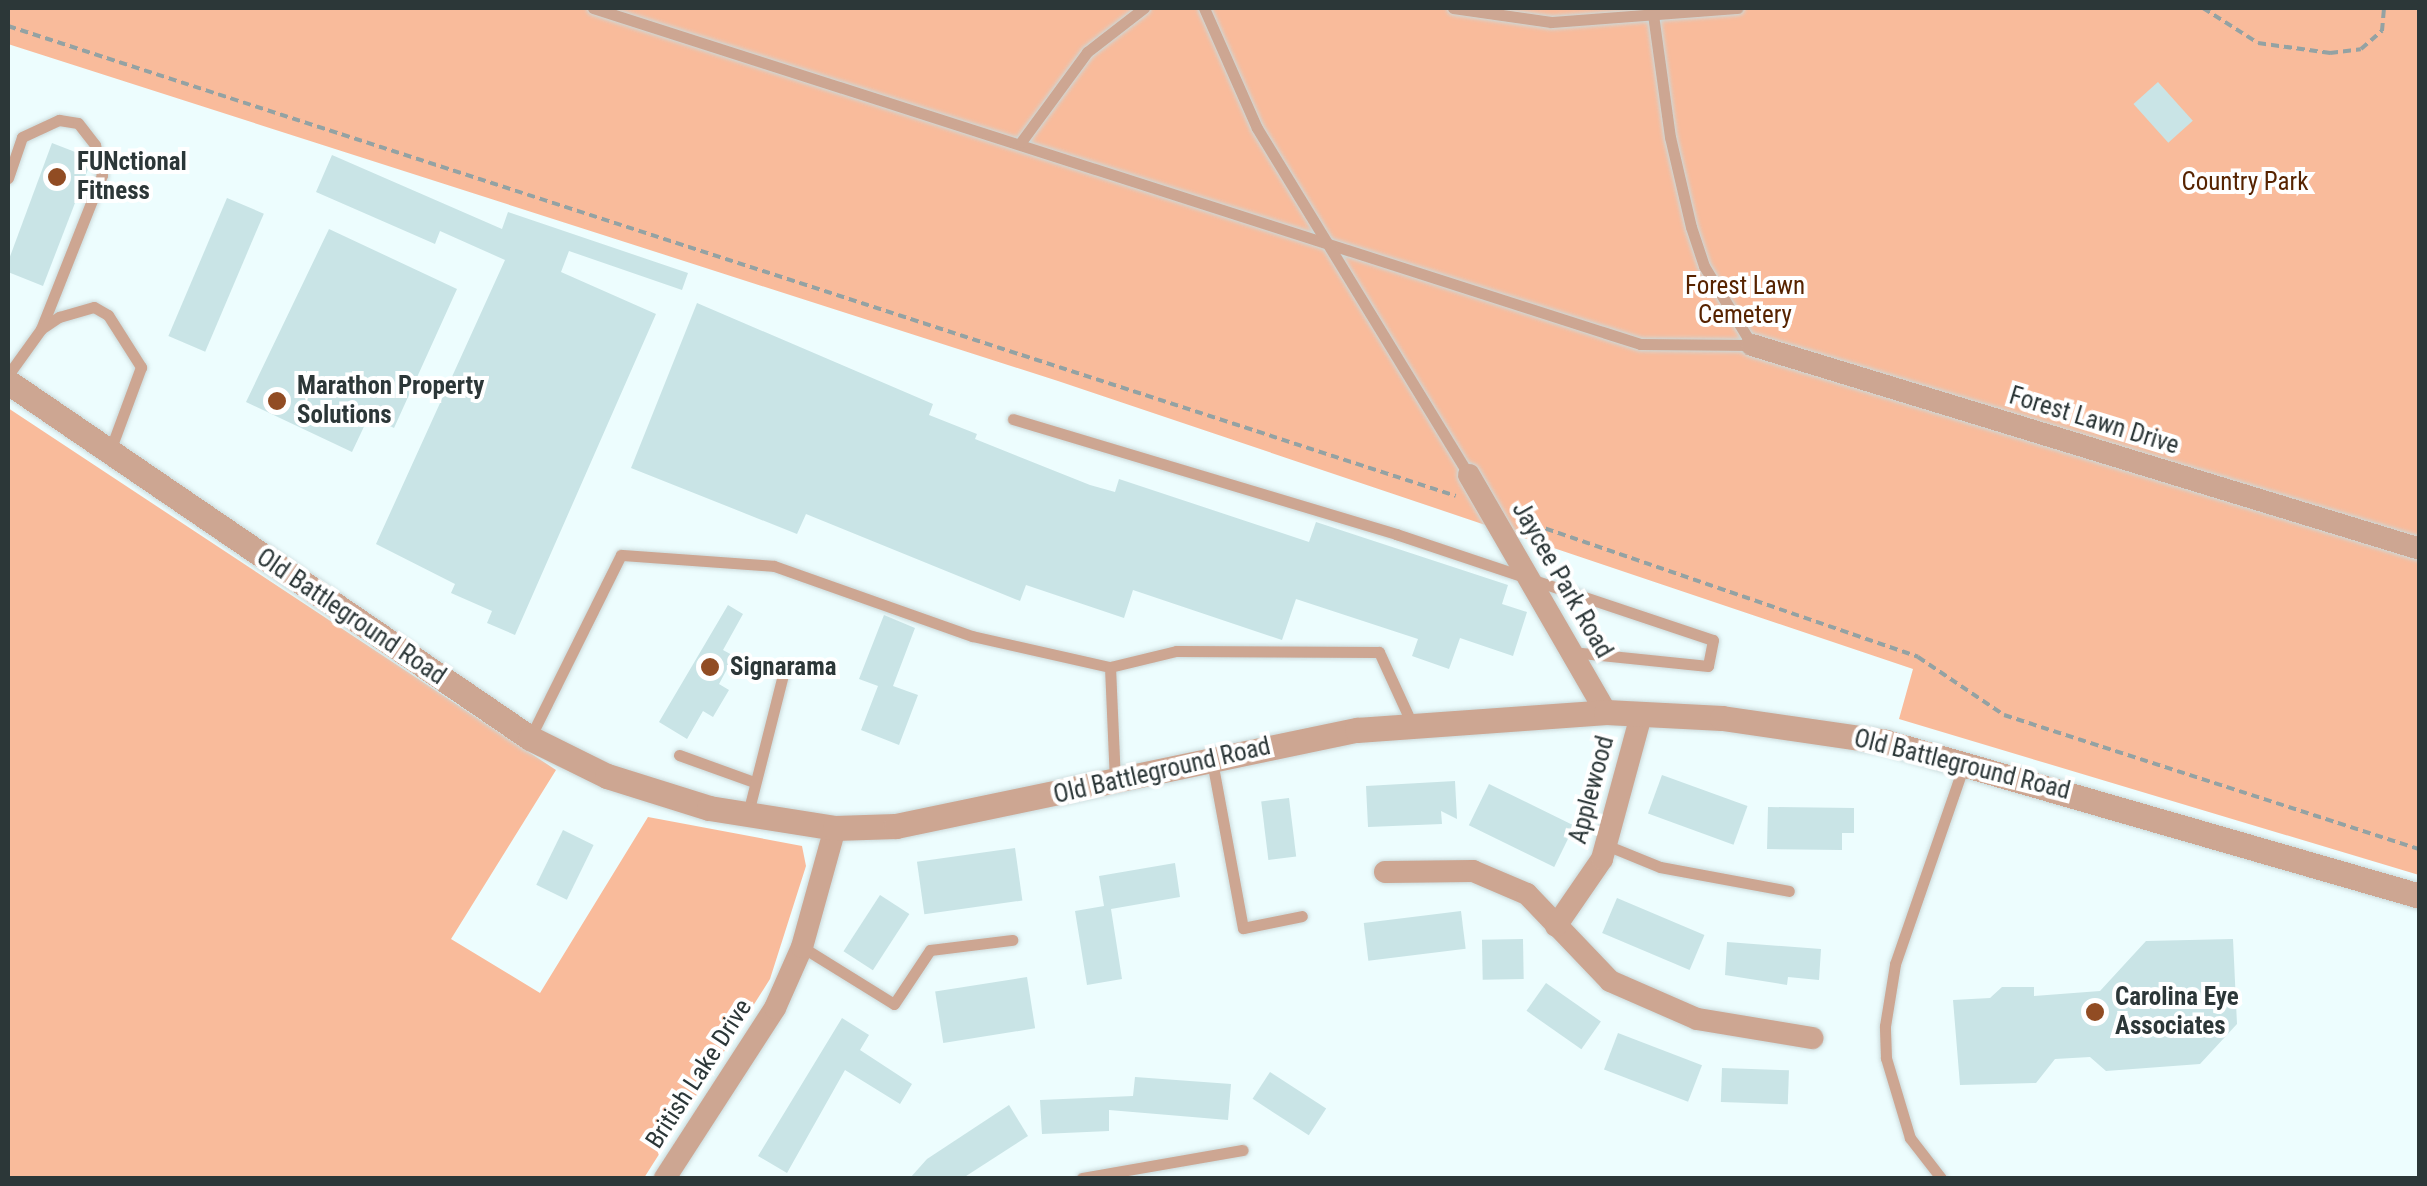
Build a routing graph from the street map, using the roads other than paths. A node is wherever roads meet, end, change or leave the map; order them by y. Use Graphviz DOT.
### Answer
graph roads {
  1 [pos="593,8"];
  2 [pos="1144,8"];
  3 [pos="1204,8"];
  4 [pos="1454,8"];
  5 [pos="1737,8"];
  6 [pos="1653,13"];
  7 [pos="1021,142"];
  8 [pos="8,178"];
  9 [pos="1324,241"];
  10 [pos="41,329"];
  11 [pos="1752,344"];
  12 [pos="8,378"];
  13 [pos="1013,419"];
  14 [pos="110,452"];
  15 [pos="1469,476"];
  16 [pos="2420,550"];
  17 [pos="1530,577"];
  18 [pos="1572,652"];
  19 [pos="785,667"];
  20 [pos="1110,667"];
  21 [pos="1606,712"];
  22 [pos="1640,714"];
  23 [pos="1412,724"];
  24 [pos="530,738"];
  25 [pos="679,755"];
  26 [pos="1212,757"];
  27 [pos="1965,762"];
  28 [pos="1115,781"];
  29 [pos="754,782"];
  30 [pos="748,814"];
  31 [pos="836,828"];
  32 [pos="1606,844"];
  33 [pos="1385,872"];
  34 [pos="1789,891"];
  35 [pos="2420,896"];
  36 [pos="1302,916"];
  37 [pos="1556,926"];
  38 [pos="1012,940"];
  39 [pos="802,947"];
  40 [pos="1812,1038"];
  41 [pos="1244,1150"];
  42 [pos="665,1178"];
  43 [pos="1082,1178"];
  44 [pos="1941,1178"];
  1 -- 7 [label="lane"];
  2 -- 7 [label="lane"];
  3 -- 9 [label="lane"];
  4 -- 6 [label="lane"];
  5 -- 6 [label="lane"];
  6 -- 11 [label="lane"];
  7 -- 9 [label="lane"];
  8 -- 10 [label="lane"];
  9 -- 11 [label="lane"];
  9 -- 15 [label="lane"];
  10 -- 12 [label="lane"];
  10 -- 14 [label="lane"];
  11 -- 16 [label="street, Forest Lawn Drive"];
  12 -- 14 [label="street, Old Battleground Road"];
  13 -- 17 [label="lane"];
  14 -- 24 [label="street, Old Battleground Road"];
  15 -- 17 [label="street, Jaycee Park Road"];
  17 -- 18 [label="street, Jaycee Park Road"];
  17 -- 18 [label="lane"];
  18 -- 21 [label="street, Jaycee Park Road"];
  19 -- 29 [label="lane"];
  20 -- 23 [label="lane"];
  20 -- 24 [label="lane"];
  20 -- 28 [label="lane"];
  21 -- 22 [label="street, Old Battleground Road"];
  21 -- 23 [label="street, Old Battleground Road"];
  22 -- 27 [label="street, Old Battleground Road"];
  22 -- 32 [label="street, Applewood"];
  23 -- 26 [label="street, Old Battleground Road"];
  24 -- 30 [label="street, Old Battleground Road"];
  25 -- 29 [label="lane"];
  26 -- 28 [label="street, Old Battleground Road"];
  26 -- 36 [label="lane"];
  27 -- 35 [label="street, Old Battleground Road"];
  27 -- 44 [label="lane"];
  28 -- 31 [label="street, Old Battleground Road"];
  29 -- 30 [label="lane"];
  30 -- 31 [label="street, Old Battleground Road"];
  31 -- 39 [label="street, British Lake Drive"];
  32 -- 34 [label="lane"];
  32 -- 37 [label="street, Applewood"];
  33 -- 37 [label="street"];
  37 -- 40 [label="street"];
  38 -- 39 [label="lane"];
  39 -- 42 [label="street, British Lake Drive"];
  41 -- 43 [label="lane"];
}
